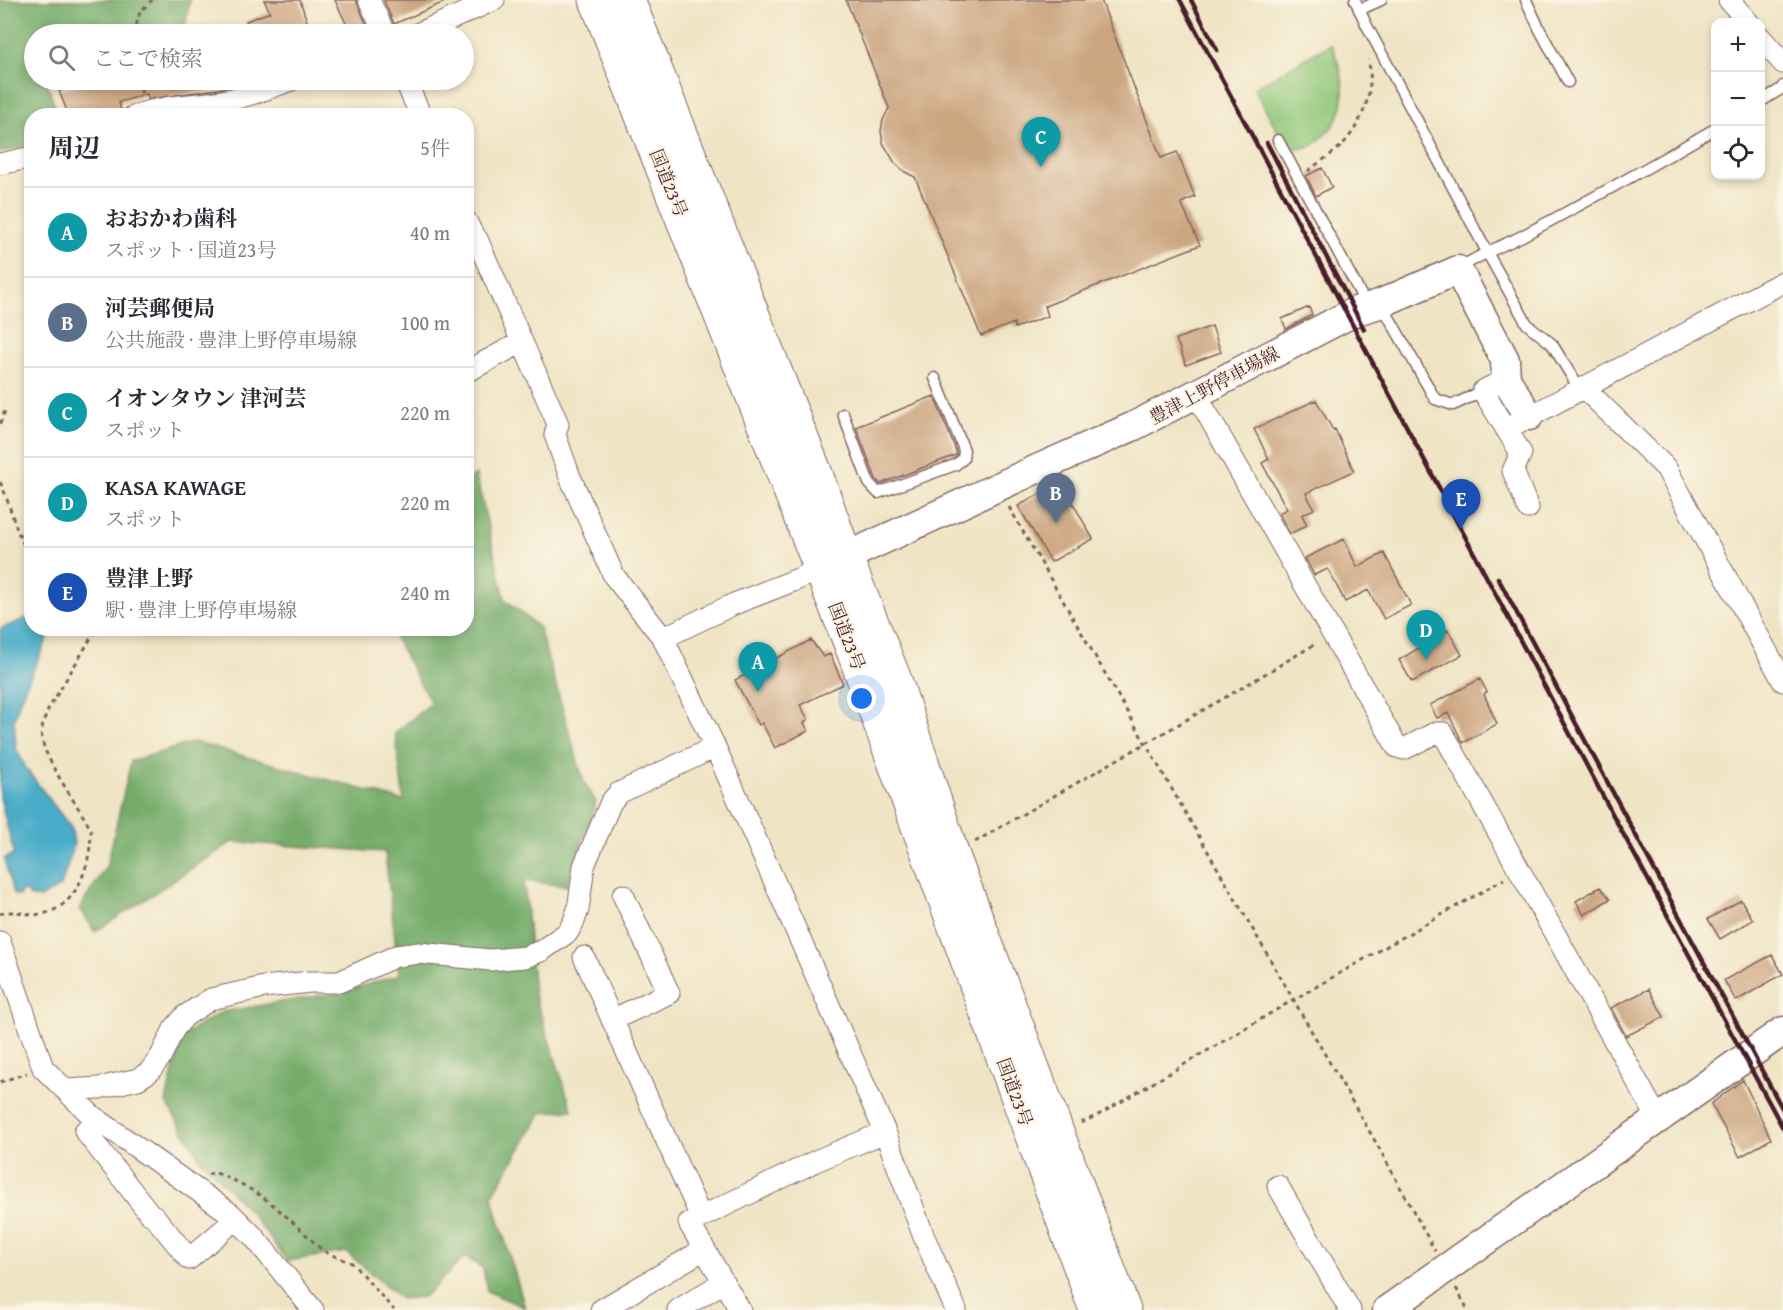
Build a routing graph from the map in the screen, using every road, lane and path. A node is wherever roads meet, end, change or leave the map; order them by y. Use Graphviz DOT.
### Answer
graph roads {
  1 [pos="152,0"];
  2 [pos="369,0"];
  3 [pos="494,0"];
  4 [pos="597,0"];
  5 [pos="628,0"];
  6 [pos="1381,0"];
  7 [pos="1526,0"];
  8 [pos="1729,0"];
  9 [pos="1357,5"];
  10 [pos="1745,18"];
  11 [pos="137,24"];
  12 [pos="380,24"];
  13 [pos="440,24"];
  14 [pos="1366,24"];
  15 [pos="1765,42"];
  16 [pos="1783,63"];
  17 [pos="1568,82"];
  18 [pos="1783,86"];
  19 [pos="263,90"];
  20 [pos="409,90"];
  21 [pos="1765,99"];
  22 [pos="164,108"];
  23 [pos="417,108"];
  24 [pos="1711,131"];
  25 [pos="1278,140"];
  26 [pos="24,159"];
  27 [pos="0,164"];
  28 [pos="1298,178"];
  29 [pos="474,235"];
  30 [pos="1488,254"];
  31 [pos="1458,270"];
  32 [pos="1783,282"];
  33 [pos="1373,306"];
  34 [pos="522,342"];
  35 [pos="474,368"];
  36 [pos="935,378"];
  37 [pos="1495,385"];
  38 [pos="1582,389"];
  39 [pos="1196,394"];
  40 [pos="6,408"];
  41 [pos="843,414"];
  42 [pos="1517,423"];
  43 [pos="0,424"];
  44 [pos="0,482"];
  45 [pos="994,489"];
  46 [pos="1528,508"];
  47 [pos="24,540"];
  48 [pos="834,563"];
  49 [pos="1332,633"];
  50 [pos="92,636"];
  51 [pos="663,638"];
  52 [pos="1783,681"];
  53 [pos="1144,743"];
  54 [pos="715,747"];
  55 [pos="953,855"];
  56 [pos="1520,870"];
  57 [pos="623,895"];
  58 [pos="0,914"];
  59 [pos="0,942"];
  60 [pos="584,957"];
  61 [pos="1293,1000"];
  62 [pos="612,1020"];
  63 [pos="1783,1031"];
  64 [pos="42,1068"];
  65 [pos="0,1083"];
  66 [pos="66,1090"];
  67 [pos="1658,1119"];
  68 [pos="86,1131"];
  69 [pos="885,1132"];
  70 [pos="1057,1133"];
  71 [pos="1278,1186"];
  72 [pos="194,1187"];
  73 [pos="701,1217"];
  74 [pos="236,1219"];
  75 [pos="703,1250"];
  76 [pos="1444,1269"];
  77 [pos="722,1283"];
  78 [pos="313,1310"];
  79 [pos="394,1310"];
  80 [pos="601,1310"];
  81 [pos="678,1310"];
  82 [pos="740,1310"];
  83 [pos="956,1310"];
  84 [pos="1096,1310"];
  85 [pos="1124,1310"];
  86 [pos="1350,1310"];
  87 [pos="1388,1310"];
  1 -- 11 [label="path"];
  2 -- 12 [label="street"];
  3 -- 13 [label="street"];
  4 -- 48 [label="highway, 国道23号"];
  5 -- 48 [label="highway, 国道23号"];
  6 -- 9 [label="lane"];
  7 -- 17 [label="lane"];
  8 -- 10 [label="street"];
  9 -- 14 [label="lane"];
  14 -- 28 [label="path"];
  14 -- 30 [label="lane"];
  15 -- 16 [label="street"];
  18 -- 21 [label="lane"];
  19 -- 22 [label="street"];
  20 -- 23 [label="street"];
  24 -- 30 [label="lane"];
  25 -- 28 [label="lane"];
  26 -- 27 [label="street"];
  28 -- 33 [label="lane"];
  29 -- 34 [label="street"];
  30 -- 31 [label="lane"];
  30 -- 38 [label="lane"];
  31 -- 33 [label="main road, 豊津上野停車場線"];
  31 -- 37 [label="main road"];
  32 -- 38 [label="street"];
  33 -- 37 [label="lane"];
  33 -- 39 [label="main road, 豊津上野停車場線"];
  34 -- 35 [label="street"];
  34 -- 51 [label="street"];
  36 -- 41 [label="lane"];
  37 -- 42 [label="main road"];
  38 -- 42 [label="street"];
  38 -- 52 [label="street"];
  39 -- 45 [label="main road, 豊津上野停車場線"];
  39 -- 49 [label="street"];
  40 -- 43 [label="path"];
  42 -- 46 [label="street"];
  44 -- 47 [label="path"];
  45 -- 48 [label="main road, 豊津上野停車場線"];
  45 -- 53 [label="path"];
  48 -- 51 [label="street"];
  48 -- 55 [label="highway, 国道23号"];
  48 -- 84 [label="highway, 国道23号"];
  49 -- 53 [label="path"];
  49 -- 56 [label="street"];
  50 -- 58 [label="path"];
  51 -- 54 [label="street"];
  53 -- 55 [label="path"];
  53 -- 61 [label="path"];
  54 -- 66 [label="street"];
  54 -- 69 [label="street"];
  55 -- 70 [label="highway, 国道23号"];
  56 -- 61 [label="path"];
  56 -- 67 [label="street"];
  57 -- 62 [label="street"];
  59 -- 64 [label="street"];
  60 -- 62 [label="street"];
  61 -- 70 [label="path"];
  61 -- 76 [label="path"];
  62 -- 73 [label="street"];
  63 -- 67 [label="main road"];
  64 -- 65 [label="path"];
  64 -- 66 [label="street"];
  66 -- 72 [label="street"];
  67 -- 76 [label="main road"];
  68 -- 74 [label="street"];
  69 -- 73 [label="street"];
  69 -- 83 [label="street"];
  70 -- 85 [label="highway, 国道23号"];
  71 -- 86 [label="street"];
  72 -- 74 [label="street"];
  72 -- 79 [label="path"];
  73 -- 75 [label="street"];
  74 -- 78 [label="street"];
  75 -- 77 [label="street"];
  75 -- 80 [label="street"];
  76 -- 87 [label="main road"];
  77 -- 81 [label="street"];
  77 -- 82 [label="street"];
}
